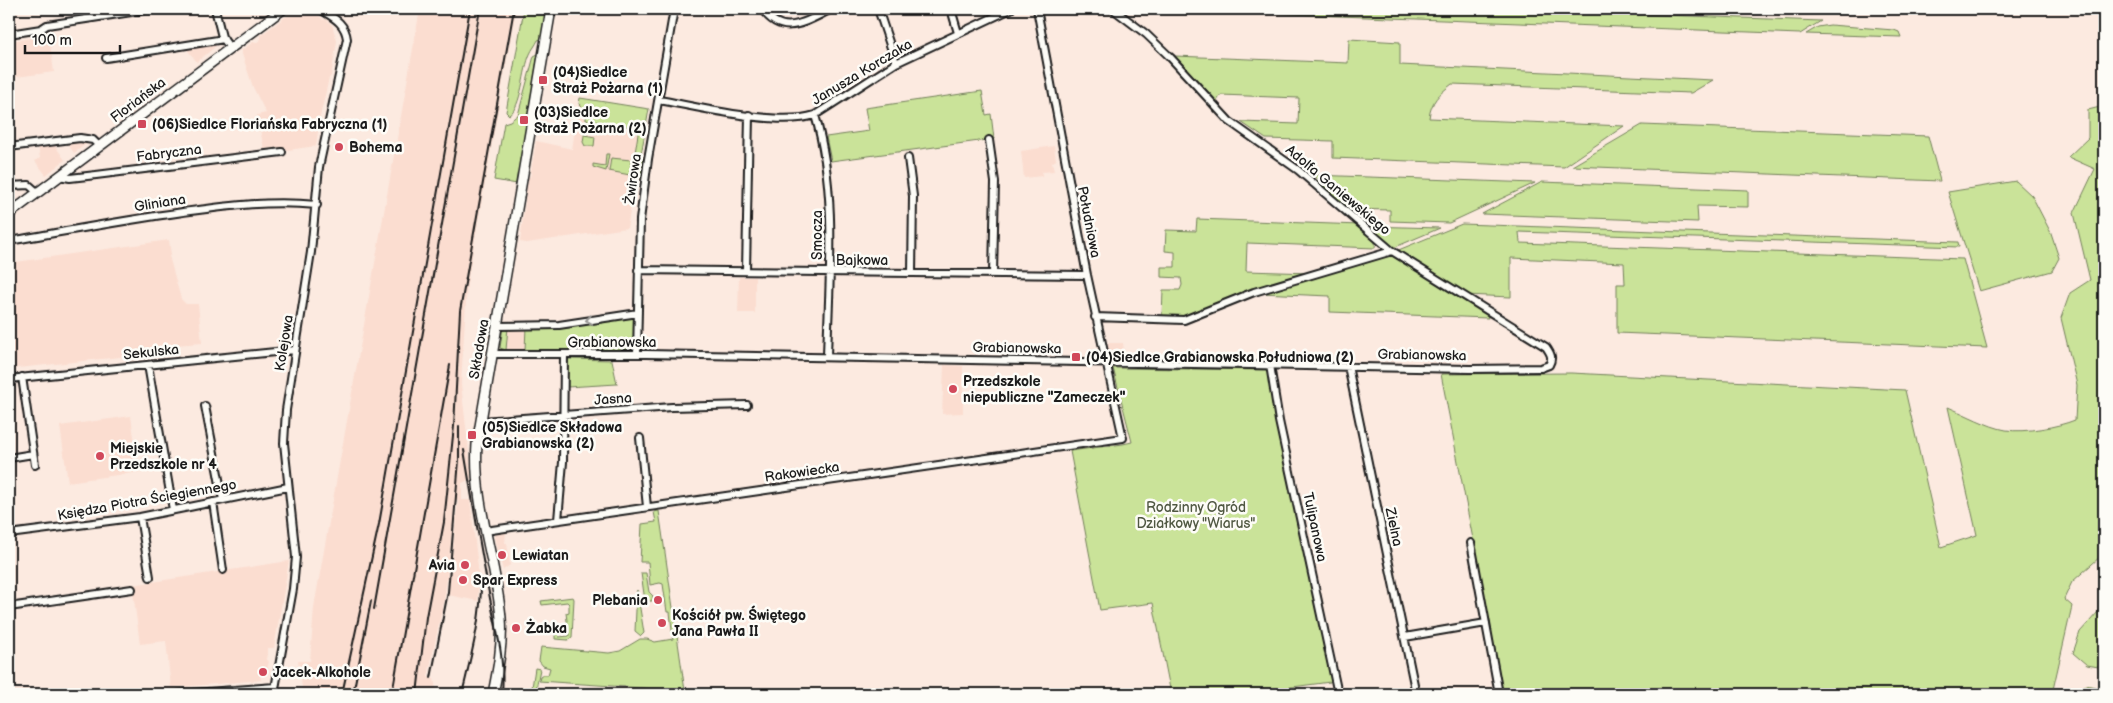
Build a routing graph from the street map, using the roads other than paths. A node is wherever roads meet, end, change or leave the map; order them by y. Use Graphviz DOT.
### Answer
graph roads {
  1 [pos="150,9"];
  2 [pos="215,9"];
  3 [pos="283,9"];
  4 [pos="320,9"];
  5 [pos="551,9"];
  6 [pos="674,9"];
  7 [pos="762,9"];
  8 [pos="832,9"];
  9 [pos="878,9"];
  10 [pos="952,9"];
  11 [pos="1011,9"];
  12 [pos="1037,9"];
  13 [pos="1113,9"];
  14 [pos="958,33"];
  15 [pos="9,34"];
  16 [pos="224,39"];
  17 [pos="230,48"];
  18 [pos="106,58"];
  19 [pos="896,63"];
  20 [pos="659,100"];
  21 [pos="749,115"];
  22 [pos="815,115"];
  23 [pos="989,140"];
  24 [pos="99,146"];
  25 [pos="9,147"];
  26 [pos="282,152"];
  27 [pos="908,158"];
  28 [pos="59,176"];
  29 [pos="9,186"];
  30 [pos="37,192"];
  31 [pos="317,205"];
  32 [pos="9,214"];
  33 [pos="9,241"];
  34 [pos="1392,251"];
  35 [pos="638,270"];
  36 [pos="746,271"];
  37 [pos="829,273"];
  38 [pos="912,273"];
  39 [pos="993,274"];
  40 [pos="1087,275"];
  41 [pos="638,314"];
  42 [pos="1095,316"];
  43 [pos="497,326"];
  44 [pos="295,350"];
  45 [pos="492,354"];
  46 [pos="564,354"];
  47 [pos="637,354"];
  48 [pos="827,357"];
  49 [pos="1105,362"];
  50 [pos="148,365"];
  51 [pos="1270,365"];
  52 [pos="1348,366"];
  53 [pos="1541,368"];
  54 [pos="22,377"];
  55 [pos="9,378"];
  56 [pos="747,405"];
  57 [pos="205,406"];
  58 [pos="564,415"];
  59 [pos="481,421"];
  60 [pos="640,438"];
  61 [pos="1123,438"];
  62 [pos="33,454"];
  63 [pos="9,458"];
  64 [pos="35,465"];
  65 [pos="288,487"];
  66 [pos="223,500"];
  67 [pos="213,502"];
  68 [pos="647,507"];
  69 [pos="173,510"];
  70 [pos="140,517"];
  71 [pos="558,520"];
  72 [pos="485,531"];
  73 [pos="9,534"];
  74 [pos="1471,543"];
  75 [pos="223,570"];
  76 [pos="150,577"];
  77 [pos="132,589"];
  78 [pos="9,607"];
  79 [pos="1486,623"];
  80 [pos="1405,637"];
  81 [pos="274,691"];
  82 [pos="179,694"];
  83 [pos="493,694"];
  84 [pos="1338,694"];
  85 [pos="1416,694"];
  86 [pos="1499,694"];
  1 -- 15 [label="street"];
  2 -- 16 [label="street"];
  3 -- 17 [label="main road, Floriańska"];
  4 -- 31 [label="street, Kolejowa"];
  5 -- 43 [label="main road, Składowa"];
  6 -- 20 [label="street, Żwirowa"];
  7 -- 8 [label="street"];
  9 -- 19 [label="street"];
  10 -- 14 [label="street"];
  11 -- 14 [label="street, Janusza Korczaka"];
  12 -- 40 [label="street, Południowa"];
  13 -- 34 [label="street, Adolfa Ganiewskiego"];
  14 -- 19 [label="street, Janusza Korczaka"];
  16 -- 17 [label="street"];
  16 -- 18 [label="street"];
  17 -- 24 [label="main road, Floriańska"];
  19 -- 22 [label="street, Janusza Korczaka"];
  20 -- 21 [label="street, Janusza Korczaka"];
  20 -- 35 [label="street, Żwirowa"];
  21 -- 22 [label="street, Janusza Korczaka"];
  21 -- 36 [label="street"];
  22 -- 37 [label="street, Smocza"];
  23 -- 39 [label="street"];
  24 -- 25 [label="street"];
  24 -- 28 [label="main road, Floriańska"];
  26 -- 28 [label="street, Fabryczna"];
  27 -- 38 [label="street"];
  28 -- 30 [label="main road, Floriańska"];
  29 -- 30 [label="street"];
  30 -- 32 [label="main road, Floriańska"];
  31 -- 33 [label="street, Gliniana"];
  31 -- 44 [label="street, Kolejowa"];
  34 -- 42 [label="street"];
  34 -- 53 [label="street, Adolfa Ganiewskiego"];
  35 -- 36 [label="street, Bajkowa"];
  35 -- 41 [label="street, Żwirowa"];
  36 -- 37 [label="street, Bajkowa"];
  37 -- 38 [label="street, Bajkowa"];
  37 -- 48 [label="street, Smocza"];
  38 -- 39 [label="street, Bajkowa"];
  39 -- 40 [label="street, Bajkowa"];
  40 -- 42 [label="street, Południowa"];
  41 -- 43 [label="street, one-way"];
  41 -- 47 [label="street, Żwirowa"];
  42 -- 49 [label="street, Południowa"];
  43 -- 45 [label="main road, Składowa"];
  44 -- 50 [label="street, Sekulska"];
  44 -- 65 [label="street, Kolejowa"];
  45 -- 46 [label="street, Grabianowska"];
  45 -- 59 [label="main road, Składowa"];
  46 -- 47 [label="street, Grabianowska"];
  46 -- 58 [label="street"];
  47 -- 48 [label="street, Grabianowska"];
  48 -- 49 [label="street, Grabianowska"];
  49 -- 51 [label="street, Grabianowska"];
  49 -- 61 [label="street, Południowa"];
  50 -- 54 [label="street, Sekulska"];
  50 -- 69 [label="street"];
  51 -- 52 [label="street, Grabianowska"];
  51 -- 84 [label="street, Tulipanowa"];
  52 -- 53 [label="street, Grabianowska"];
  52 -- 80 [label="street, Zielna"];
  54 -- 55 [label="street, Sekulska"];
  54 -- 62 [label="street"];
  56 -- 58 [label="street, Jasna"];
  57 -- 66 [label="street"];
  58 -- 59 [label="street, Jasna"];
  58 -- 71 [label="street"];
  59 -- 72 [label="main road, Składowa"];
  60 -- 68 [label="street"];
  61 -- 68 [label="street, Rakowiecka"];
  62 -- 63 [label="street"];
  62 -- 64 [label="street"];
  65 -- 66 [label="street, Księdza Piotra Ściegiennego"];
  65 -- 81 [label="street, Kolejowa"];
  66 -- 67 [label="street, Księdza Piotra Ściegiennego"];
  67 -- 69 [label="street, Księdza Piotra Ściegiennego"];
  67 -- 75 [label="street"];
  68 -- 71 [label="street, Rakowiecka"];
  69 -- 70 [label="street, Księdza Piotra Ściegiennego"];
  70 -- 73 [label="street, Księdza Piotra Ściegiennego"];
  70 -- 76 [label="street"];
  71 -- 72 [label="street, Rakowiecka"];
  72 -- 83 [label="main road, Składowa"];
  74 -- 79 [label="street"];
  77 -- 78 [label="street"];
  79 -- 80 [label="street"];
  79 -- 86 [label="street"];
  80 -- 85 [label="street, Zielna"];
  81 -- 82 [label="street"];
}
